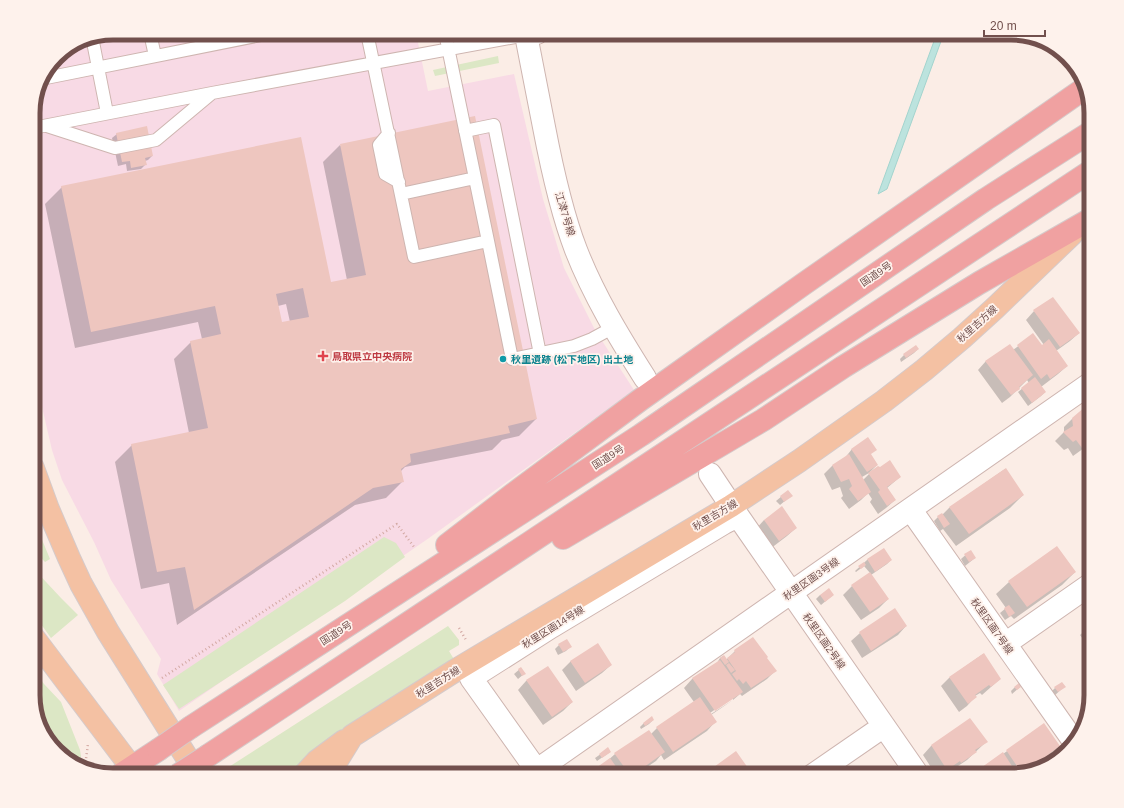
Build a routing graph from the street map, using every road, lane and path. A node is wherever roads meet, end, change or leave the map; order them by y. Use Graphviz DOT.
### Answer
graph roads {
  1 [pos="152,40"];
  2 [pos="207,40"];
  3 [pos="236,40"];
  4 [pos="368,40"];
  5 [pos="446,40"];
  6 [pos="497,40"];
  7 [pos="531,40"];
  8 [pos="93,42"];
  9 [pos="208,46"];
  10 [pos="448,49"];
  11 [pos="155,56"];
  12 [pos="373,63"];
  13 [pos="98,67"];
  14 [pos="51,75"];
  15 [pos="1081,91"];
  16 [pos="212,93"];
  17 [pos="107,113"];
  18 [pos="40,127"];
  19 [pos="40,127"];
  20 [pos="465,131"];
  21 [pos="1084,136"];
  22 [pos="1084,176"];
  23 [pos="475,178"];
  24 [pos="400,188"];
  25 [pos="1084,223"];
  26 [pos="1084,224"];
  27 [pos="488,241"];
  28 [pos="614,328"];
  29 [pos="540,354"];
  30 [pos="645,378"];
  31 [pos="1084,388"];
  32 [pos="710,474"];
  33 [pos="40,486"];
  34 [pos="911,510"];
  35 [pos="735,511"];
  36 [pos="414,547"];
  37 [pos="1084,589"];
  38 [pos="791,593"];
  39 [pos="328,638"];
  40 [pos="1005,644"];
  41 [pos="40,647"];
  42 [pos="325,679"];
  43 [pos="143,689"];
  44 [pos="884,726"];
  45 [pos="352,736"];
  46 [pos="1071,737"];
  47 [pos="124,768"];
  48 [pos="131,768"];
  49 [pos="194,768"];
  50 [pos="310,768"];
  51 [pos="332,768"];
  52 [pos="532,768"];
  53 [pos="544,768"];
  54 [pos="823,768"];
  55 [pos="913,768"];
  1 -- 11 [label="lane"];
  2 -- 9 [label="lane"];
  3 -- 9 [label="lane"];
  4 -- 12 [label="lane"];
  5 -- 10 [label="lane"];
  6 -- 10 [label="lane"];
  7 -- 28 [label="street, 江津7号線"];
  8 -- 13 [label="lane"];
  9 -- 11 [label="lane"];
  10 -- 12 [label="lane"];
  10 -- 20 [label="lane"];
  11 -- 13 [label="lane"];
  12 -- 16 [label="lane"];
  12 -- 24 [label="lane"];
  13 -- 14 [label="lane"];
  13 -- 17 [label="lane"];
  15 -- 39 [label="highway"];
  16 -- 17 [label="lane"];
  16 -- 18 [label="lane"];
  17 -- 19 [label="lane"];
  20 -- 23 [label="lane"];
  20 -- 29 [label="lane"];
  21 -- 39 [label="highway, 国道9号"];
  22 -- 42 [label="highway"];
  23 -- 24 [label="lane"];
  23 -- 27 [label="lane"];
  24 -- 27 [label="lane"];
  25 -- 42 [label="highway"];
  26 -- 35 [label="main road, 秋里吉方線"];
  27 -- 29 [label="lane"];
  28 -- 29 [label="lane"];
  28 -- 30 [label="street, 江津7号線"];
  31 -- 34 [label="street, 秋里区画3号線"];
  32 -- 35 [label="street"];
  33 -- 43 [label="main road"];
  34 -- 38 [label="street, 秋里区画3号線"];
  34 -- 40 [label="street, 秋里区画7号線"];
  35 -- 38 [label="street, 秋里区画2号線"];
  35 -- 45 [label="main road, 秋里吉方線"];
  35 -- 52 [label="street, 秋里区画14号線"];
  36 -- 43 [label="path"];
  37 -- 40 [label="street"];
  38 -- 44 [label="street, 秋里区画2号線"];
  38 -- 53 [label="street, 秋里区画3号線"];
  39 -- 48 [label="highway, 国道9号, bridge"];
  40 -- 46 [label="street, 秋里区画7号線"];
  41 -- 47 [label="main road"];
  42 -- 49 [label="highway"];
  43 -- 49 [label="main road"];
  44 -- 54 [label="street"];
  44 -- 55 [label="street, 秋里区画2号線"];
  45 -- 50 [label="main road"];
  45 -- 51 [label="main road, 秋里吉方線"];
}
